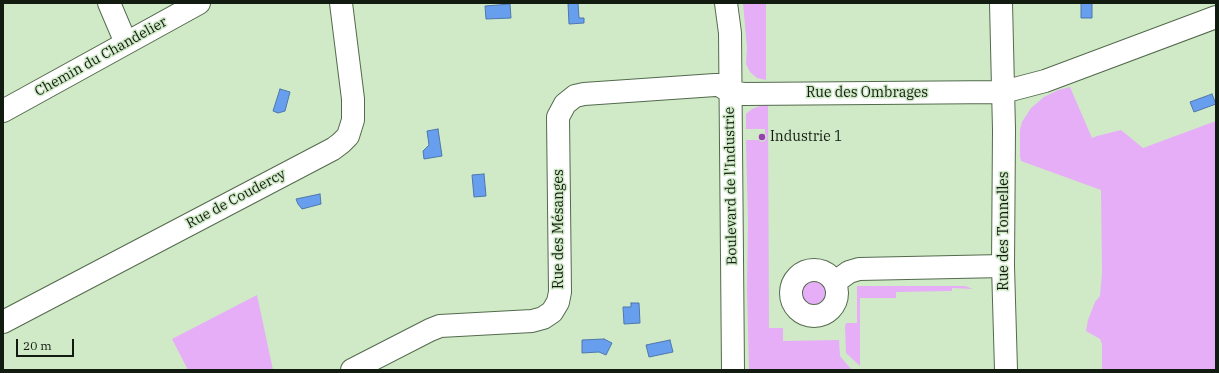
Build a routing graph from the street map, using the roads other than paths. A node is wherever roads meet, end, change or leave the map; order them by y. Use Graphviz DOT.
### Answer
graph roads {
  1 [pos="109,3"];
  2 [pos="199,3"];
  3 [pos="341,3"];
  4 [pos="726,3"];
  5 [pos="1001,3"];
  6 [pos="1216,17"];
  7 [pos="126,43"];
  8 [pos="730,92"];
  9 [pos="1004,92"];
  10 [pos="3,111"];
  11 [pos="1003,266"];
  12 [pos="835,282"];
  13 [pos="3,322"];
  14 [pos="352,370"];
  15 [pos="733,370"];
  16 [pos="1006,370"];
  1 -- 7 [label="street"];
  2 -- 7 [label="street, Chemin du Chandelier"];
  3 -- 13 [label="street, Rue de Coudercy"];
  4 -- 8 [label="street, Boulevard de l'Industrie"];
  5 -- 9 [label="street"];
  6 -- 9 [label="street, Rue des Ombrages"];
  7 -- 10 [label="street, Chemin du Chandelier"];
  8 -- 9 [label="street, Rue des Ombrages"];
  8 -- 14 [label="street, Rue des Mésanges"];
  8 -- 15 [label="street, Boulevard de l'Industrie"];
  9 -- 11 [label="street, Rue des Tonnelles"];
  11 -- 12 [label="street"];
  11 -- 16 [label="street, Rue des Tonnelles"];
}
